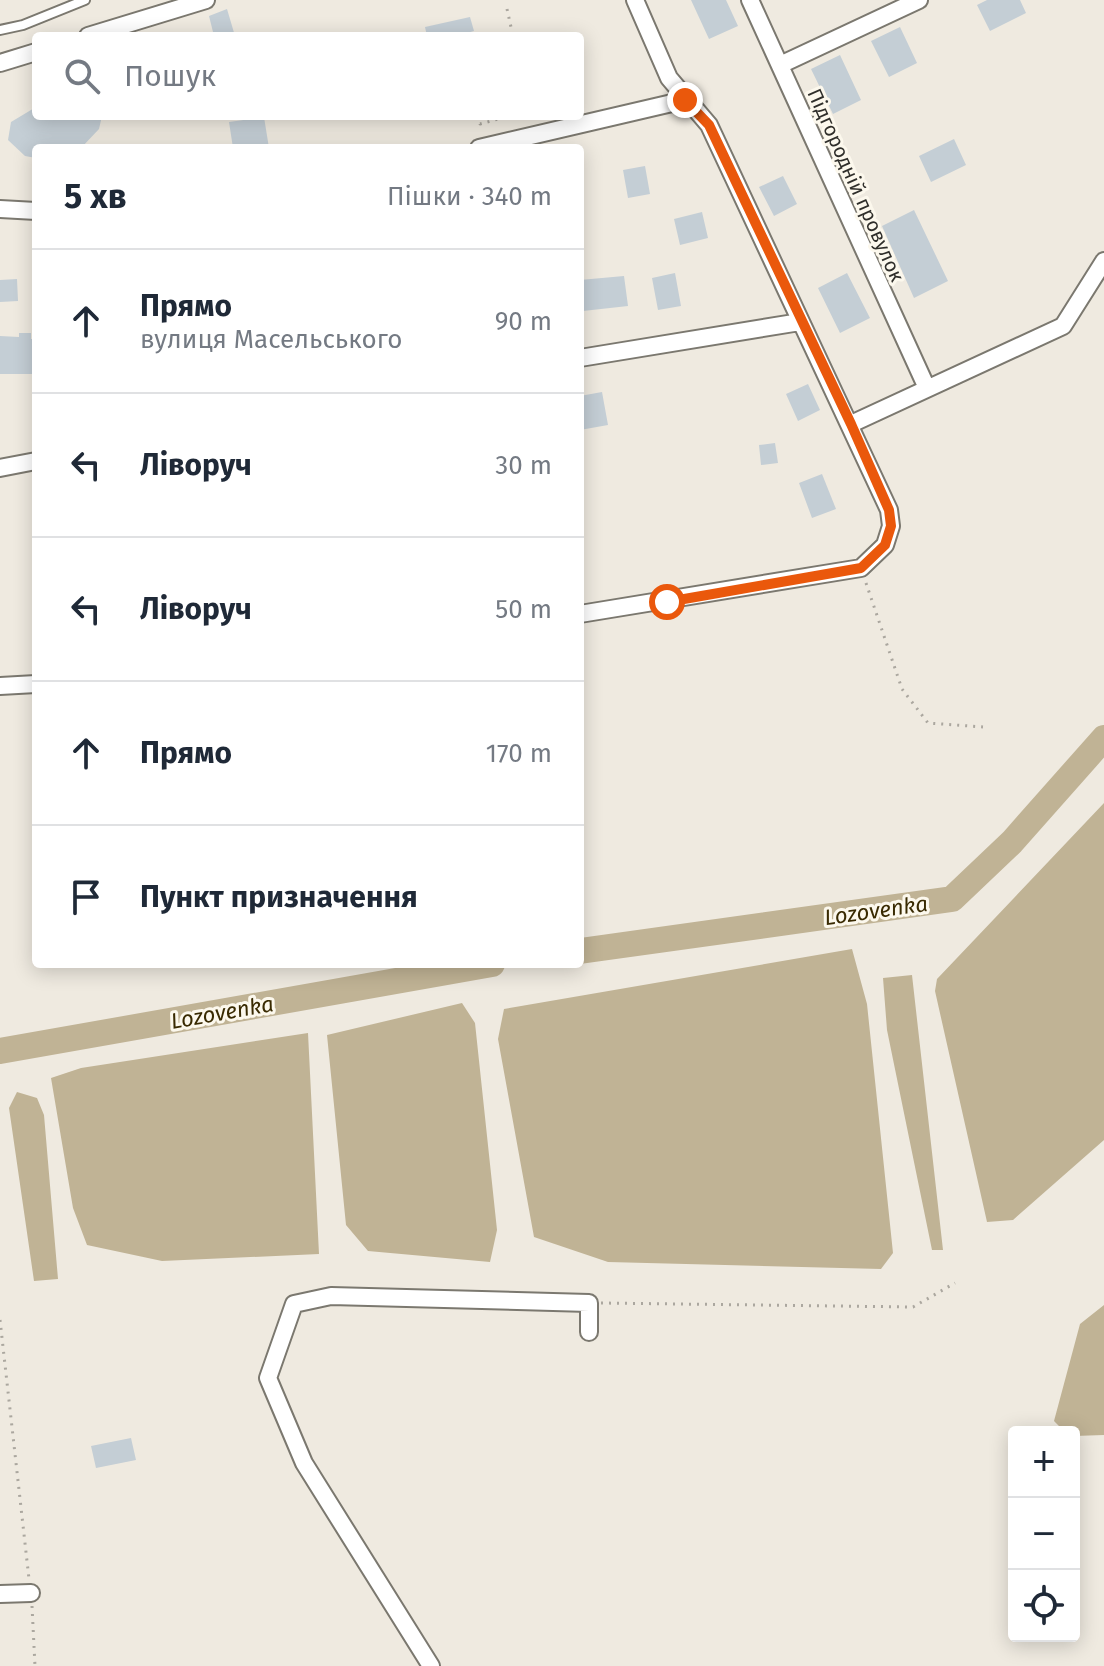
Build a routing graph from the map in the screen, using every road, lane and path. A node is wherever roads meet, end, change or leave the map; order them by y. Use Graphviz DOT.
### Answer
graph roads {
  1 [pos="85,0"];
  2 [pos="206,0"];
  3 [pos="635,0"];
  4 [pos="750,0"];
  5 [pos="919,0"];
  6 [pos="507,9"];
  7 [pos="0,30"];
  8 [pos="101,32"];
  9 [pos="512,32"];
  10 [pos="32,53"];
  11 [pos="0,63"];
  12 [pos="780,65"];
  13 [pos="685,100"];
  14 [pos="496,144"];
  15 [pos="0,209"];
  16 [pos="32,211"];
  17 [pos="1104,261"];
  18 [pos="800,322"];
  19 [pos="584,357"];
  20 [pos="926,386"];
  21 [pos="851,424"];
  22 [pos="32,462"];
  23 [pos="0,468"];
  24 [pos="861,568"];
  25 [pos="584,613"];
  26 [pos="32,684"];
  27 [pos="0,686"];
  28 [pos="983,727"];
  29 [pos="955,1283"];
  30 [pos="589,1303"];
  31 [pos="0,1320"];
  32 [pos="589,1332"];
  33 [pos="31,1593"];
  34 [pos="0,1594"];
  35 [pos="35,1666"];
  36 [pos="431,1666"];
  1 -- 7 [label="lane"];
  2 -- 8 [label="street"];
  3 -- 13 [label="street"];
  4 -- 12 [label="street, Підгородній провулок"];
  5 -- 12 [label="street"];
  6 -- 9 [label="path"];
  10 -- 11 [label="street"];
  12 -- 20 [label="street, Підгородній провулок"];
  13 -- 14 [label="street"];
  13 -- 18 [label="street"];
  15 -- 16 [label="street"];
  17 -- 20 [label="street"];
  18 -- 19 [label="street"];
  18 -- 21 [label="street"];
  20 -- 21 [label="street"];
  21 -- 24 [label="street"];
  22 -- 23 [label="street"];
  24 -- 25 [label="street"];
  24 -- 28 [label="path"];
  26 -- 27 [label="street"];
  29 -- 30 [label="path"];
  30 -- 32 [label="street"];
  30 -- 36 [label="street"];
  31 -- 33 [label="path"];
  33 -- 34 [label="street"];
  33 -- 35 [label="path"];
}
